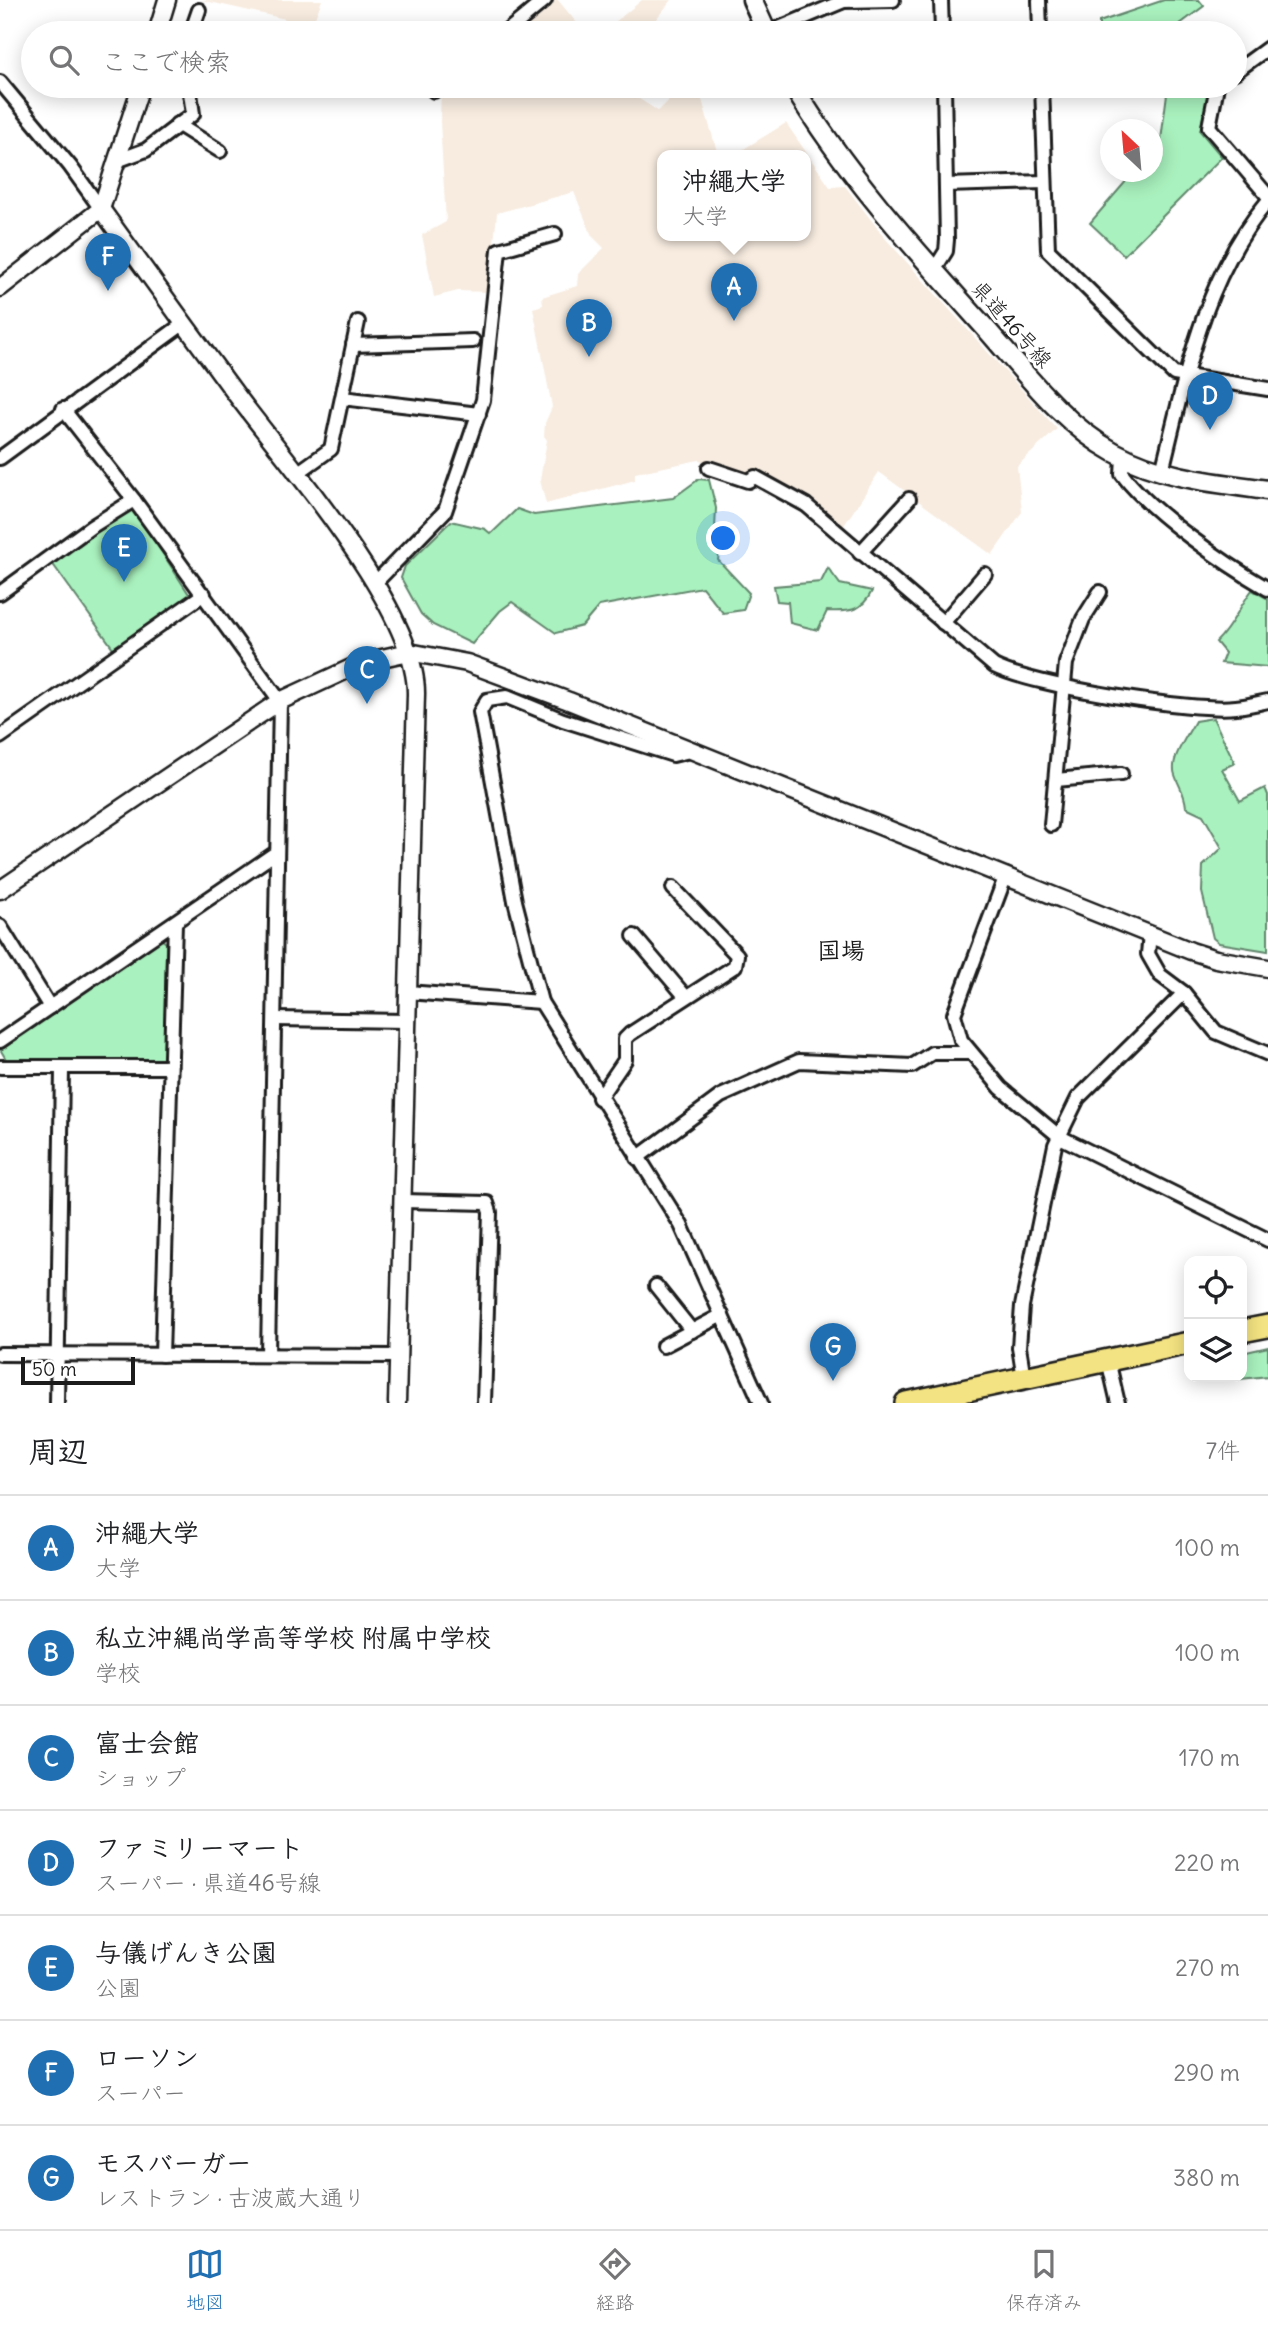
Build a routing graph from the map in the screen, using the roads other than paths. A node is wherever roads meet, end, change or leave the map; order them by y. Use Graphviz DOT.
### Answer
graph roads {
  1 [pos="167,0"];
  2 [pos="545,0"];
  3 [pos="752,0"];
  4 [pos="893,0"];
  5 [pos="941,0"];
  6 [pos="1039,0"];
  7 [pos="844,1"];
  8 [pos="199,10"];
  9 [pos="161,21"];
  10 [pos="195,21"];
  11 [pos="520,21"];
  12 [pos="762,21"];
  13 [pos="796,21"];
  14 [pos="942,21"];
  15 [pos="1040,21"];
  16 [pos="1268,48"];
  17 [pos="1247,63"];
  18 [pos="0,82"];
  19 [pos="137,98"];
  20 [pos="190,98"];
  21 [pos="801,98"];
  22 [pos="944,98"];
  23 [pos="1042,98"];
  24 [pos="1215,98"];
  25 [pos="177,124"];
  26 [pos="220,150"];
  27 [pos="118,160"];
  28 [pos="1045,182"];
  29 [pos="946,185"];
  30 [pos="1268,199"];
  31 [pos="101,209"];
  32 [pos="555,234"];
  33 [pos="934,270"];
  34 [pos="0,288"];
  35 [pos="358,322"];
  36 [pos="183,324"];
  37 [pos="473,341"];
  38 [pos="354,345"];
  39 [pos="1184,377"];
  40 [pos="1268,389"];
  41 [pos="342,398"];
  42 [pos="63,409"];
  43 [pos="479,414"];
  44 [pos="1123,457"];
  45 [pos="0,458"];
  46 [pos="709,468"];
  47 [pos="1162,471"];
  48 [pos="296,474"];
  49 [pos="1268,490"];
  50 [pos="909,499"];
  51 [pos="134,500"];
  52 [pos="860,553"];
  53 [pos="985,574"];
  54 [pos="374,583"];
  55 [pos="1268,589"];
  56 [pos="1100,592"];
  57 [pos="0,593"];
  58 [pos="204,594"];
  59 [pos="943,623"];
  60 [pos="409,652"];
  61 [pos="1064,686"];
  62 [pos="280,701"];
  63 [pos="1268,701"];
  64 [pos="0,737"];
  65 [pos="694,750"];
  66 [pos="1121,774"];
  67 [pos="1056,780"];
  68 [pos="1051,825"];
  69 [pos="277,852"];
  70 [pos="1006,875"];
  71 [pos="673,888"];
  72 [pos="0,890"];
  73 [pos="175,923"];
  74 [pos="0,926"];
  75 [pos="1150,934"];
  76 [pos="634,936"];
  77 [pos="1268,968"];
  78 [pos="407,992"];
  79 [pos="1184,993"];
  80 [pos="685,996"];
  81 [pos="541,1002"];
  82 [pos="50,1007"];
  83 [pos="275,1018"];
  84 [pos="407,1021"];
  85 [pos="0,1041"];
  86 [pos="970,1053"];
  87 [pos="1268,1054"];
  88 [pos="0,1067"];
  89 [pos="169,1067"];
  90 [pos="62,1069"];
  91 [pos="599,1098"];
  92 [pos="1060,1136"];
  93 [pos="637,1158"];
  94 [pos="403,1201"];
  95 [pos="1268,1240"];
  96 [pos="656,1286"];
  97 [pos="722,1315"];
  98 [pos="1268,1326"];
  99 [pos="1247,1330"];
  100 [pos="692,1331"];
  101 [pos="1184,1344"];
  102 [pos="663,1346"];
  103 [pos="0,1354"];
  104 [pos="57,1355"];
  105 [pos="162,1355"];
  106 [pos="268,1355"];
  107 [pos="398,1356"];
  108 [pos="1108,1360"];
  109 [pos="1024,1378"];
  110 [pos="57,1403"];
  111 [pos="397,1403"];
  112 [pos="484,1403"];
  113 [pos="761,1403"];
  114 [pos="905,1403"];
  115 [pos="1118,1403"];
  1 -- 9 [label="street"];
  2 -- 11 [label="street"];
  3 -- 12 [label="main road"];
  4 -- 7 [label="street"];
  5 -- 14 [label="street"];
  6 -- 15 [label="street"];
  7 -- 13 [label="street"];
  8 -- 10 [label="street"];
  16 -- 17 [label="street"];
  18 -- 31 [label="street"];
  19 -- 27 [label="street"];
  20 -- 25 [label="street"];
  21 -- 33 [label="main road, 県道46号線"];
  22 -- 29 [label="street"];
  23 -- 28 [label="street"];
  24 -- 30 [label="street"];
  25 -- 26 [label="street"];
  25 -- 27 [label="street"];
  27 -- 31 [label="street"];
  28 -- 29 [label="street"];
  28 -- 39 [label="street"];
  29 -- 33 [label="street"];
  30 -- 39 [label="street"];
  31 -- 34 [label="street"];
  31 -- 36 [label="street"];
  32 -- 43 [label="street"];
  33 -- 44 [label="main road, 県道46号線"];
  35 -- 38 [label="street"];
  36 -- 42 [label="street"];
  36 -- 48 [label="street"];
  37 -- 38 [label="street"];
  38 -- 41 [label="street"];
  39 -- 40 [label="street"];
  39 -- 47 [label="street"];
  41 -- 43 [label="street"];
  41 -- 48 [label="street"];
  42 -- 45 [label="street"];
  42 -- 51 [label="street"];
  43 -- 54 [label="street"];
  44 -- 47 [label="main road, 県道46号線"];
  44 -- 55 [label="street"];
  46 -- 52 [label="street"];
  47 -- 49 [label="main road, 県道46号線"];
  48 -- 54 [label="street"];
  50 -- 52 [label="street"];
  51 -- 57 [label="street"];
  51 -- 58 [label="street"];
  52 -- 59 [label="street"];
  53 -- 59 [label="street"];
  54 -- 60 [label="street"];
  56 -- 61 [label="street"];
  58 -- 62 [label="street"];
  58 -- 64 [label="street"];
  59 -- 61 [label="street"];
  60 -- 62 [label="street"];
  60 -- 65 [label="street"];
  60 -- 78 [label="street"];
  61 -- 63 [label="street"];
  61 -- 67 [label="street"];
  62 -- 69 [label="street"];
  62 -- 72 [label="street"];
  65 -- 70 [label="street"];
  65 -- 81 [label="street"];
  66 -- 67 [label="street"];
  67 -- 68 [label="street"];
  69 -- 73 [label="street"];
  69 -- 83 [label="street"];
  70 -- 75 [label="street"];
  70 -- 86 [label="street"];
  71 -- 80 [label="street"];
  73 -- 82 [label="street"];
  73 -- 89 [label="street"];
  74 -- 82 [label="street"];
  75 -- 77 [label="street"];
  75 -- 79 [label="street"];
  76 -- 80 [label="street"];
  78 -- 81 [label="street"];
  78 -- 84 [label="street"];
  79 -- 87 [label="street"];
  79 -- 92 [label="street"];
  80 -- 91 [label="street"];
  81 -- 91 [label="street"];
  82 -- 85 [label="street"];
  83 -- 84 [label="street"];
  83 -- 106 [label="street"];
  84 -- 94 [label="street"];
  86 -- 92 [label="street"];
  86 -- 93 [label="street"];
  88 -- 90 [label="street"];
  89 -- 90 [label="street"];
  89 -- 105 [label="street"];
  90 -- 104 [label="street"];
  91 -- 93 [label="street"];
  92 -- 95 [label="street"];
  92 -- 109 [label="street"];
  93 -- 97 [label="street"];
  94 -- 107 [label="street"];
  94 -- 112 [label="street"];
  96 -- 100 [label="street"];
  97 -- 100 [label="street"];
  97 -- 113 [label="street"];
  98 -- 99 [label="highway"];
  100 -- 102 [label="street"];
  101 -- 108 [label="highway"];
  103 -- 104 [label="street"];
  104 -- 105 [label="street"];
  104 -- 110 [label="street"];
  105 -- 106 [label="street"];
  106 -- 107 [label="street"];
  107 -- 111 [label="street"];
  108 -- 109 [label="highway"];
  108 -- 115 [label="street"];
  109 -- 114 [label="highway"];
}
